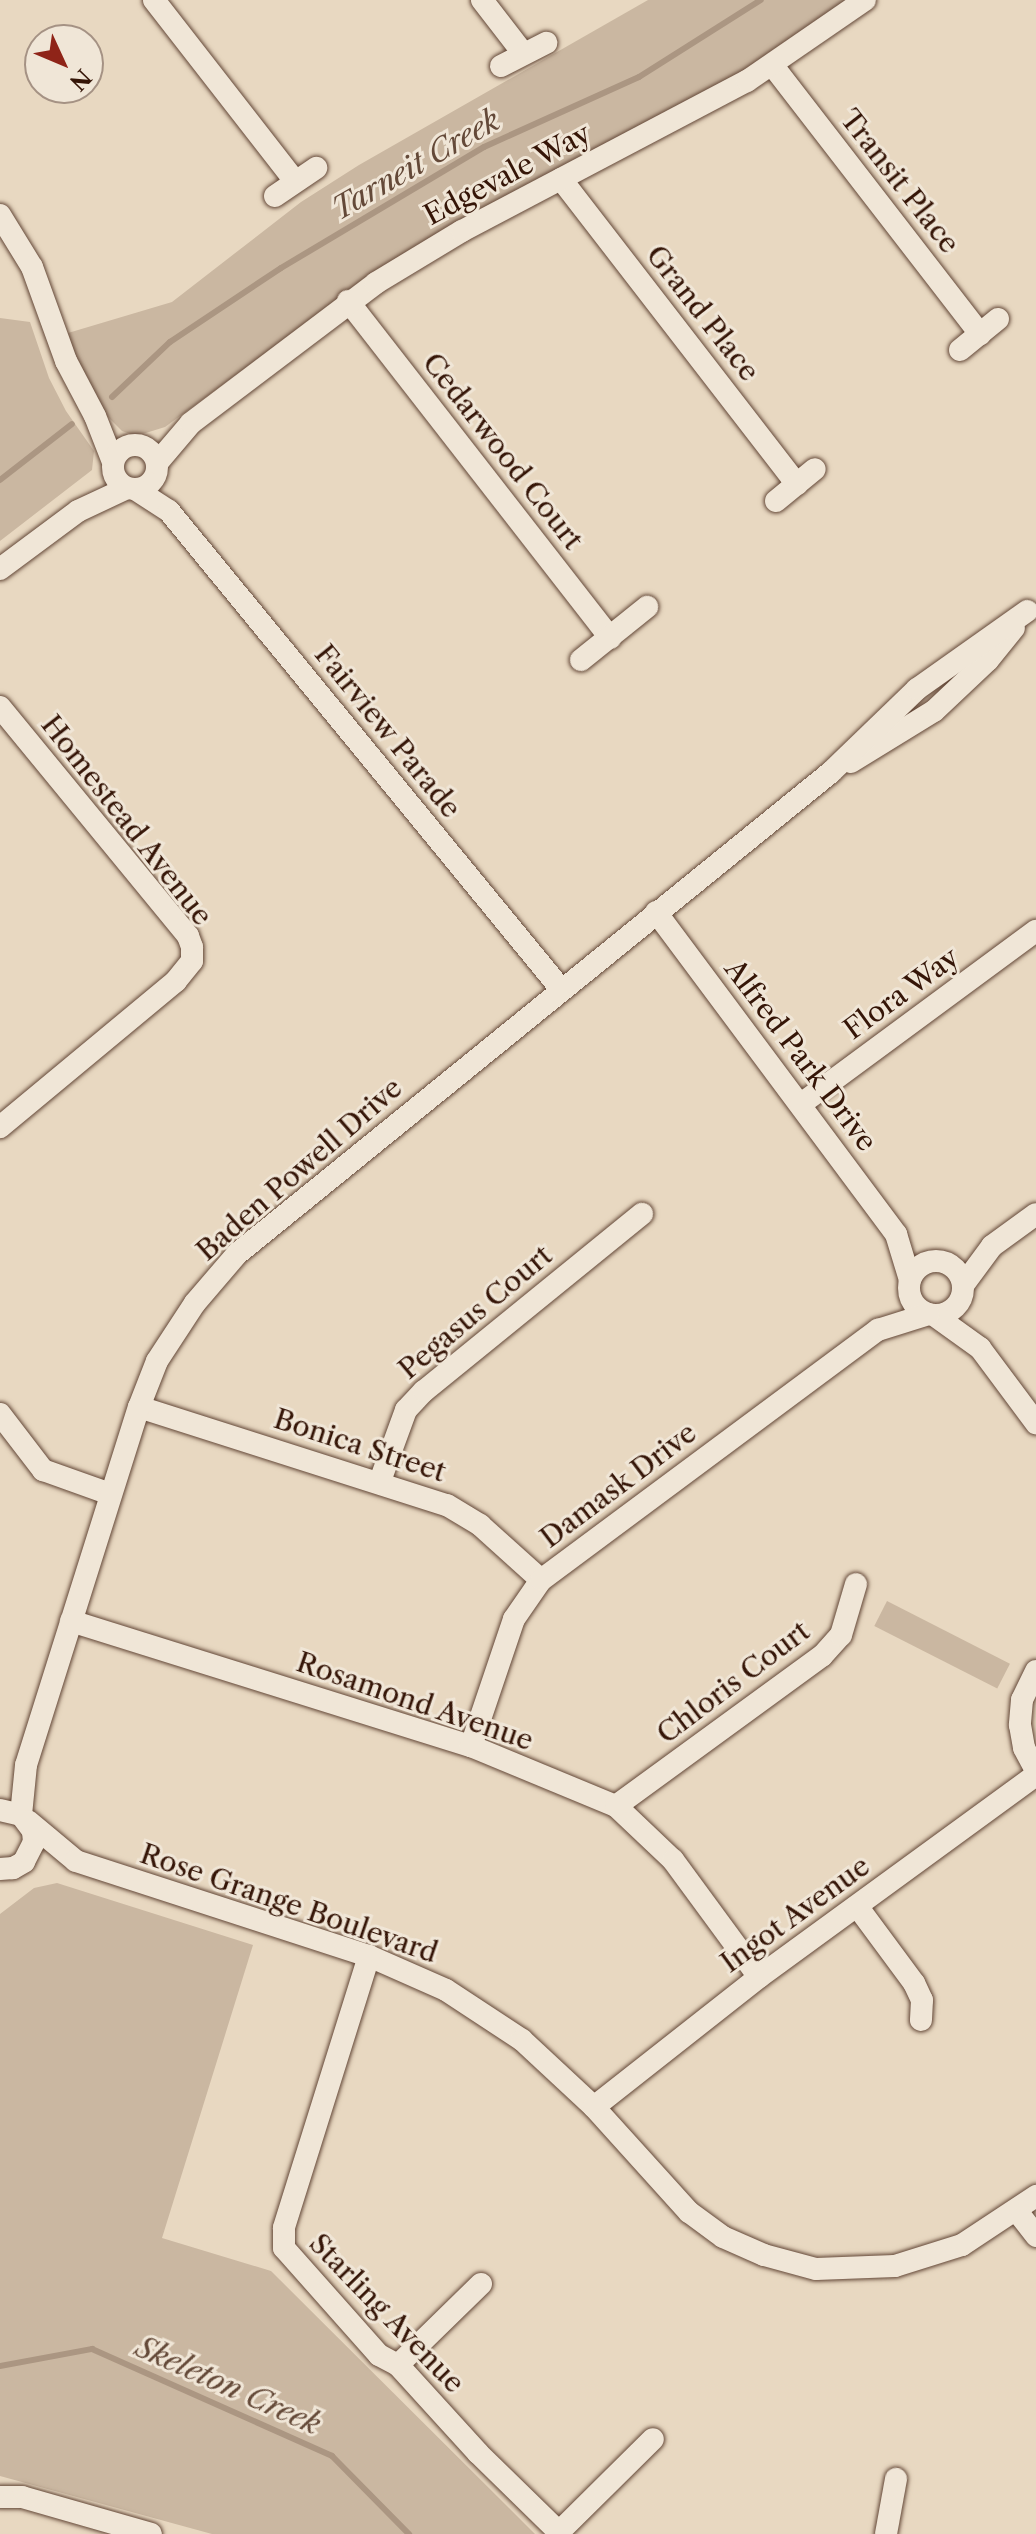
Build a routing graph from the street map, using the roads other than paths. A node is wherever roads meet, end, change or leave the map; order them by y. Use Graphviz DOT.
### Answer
graph roads {
  1 [pos="154,0"];
  2 [pos="482,0"];
  3 [pos="865,0"];
  4 [pos="546,43"];
  5 [pos="523,53"];
  6 [pos="501,66"];
  7 [pos="773,66"];
  8 [pos="316,168"];
  9 [pos="561,179"];
  10 [pos="295,181"];
  11 [pos="275,196"];
  12 [pos="0,215"];
  13 [pos="348,301"];
  14 [pos="998,319"];
  15 [pos="980,334"];
  16 [pos="960,350"];
  17 [pos="95,416"];
  18 [pos="191,423"];
  19 [pos="136,445"];
  20 [pos="113,466"];
  21 [pos="156,467"];
  22 [pos="815,469"];
  23 [pos="797,484"];
  24 [pos="131,488"];
  25 [pos="776,501"];
  26 [pos="78,511"];
  27 [pos="169,511"];
  28 [pos="0,569"];
  29 [pos="647,607"];
  30 [pos="1032,607"];
  31 [pos="610,638"];
  32 [pos="581,660"];
  33 [pos="917,689"];
  34 [pos="0,707"];
  35 [pos="934,711"];
  36 [pos="830,773"];
  37 [pos="656,912"];
  38 [pos="1036,931"];
  39 [pos="561,989"];
  40 [pos="801,1104"];
  41 [pos="0,1127"];
  42 [pos="642,1214"];
  43 [pos="1036,1214"];
  44 [pos="896,1234"];
  45 [pos="992,1246"];
  46 [pos="941,1261"];
  47 [pos="910,1285"];
  48 [pos="963,1291"];
  49 [pos="932,1315"];
  50 [pos="878,1330"];
  51 [pos="980,1348"];
  52 [pos="139,1407"];
  53 [pos="0,1414"];
  54 [pos="1036,1423"];
  55 [pos="380,1481"];
  56 [pos="110,1494"];
  57 [pos="541,1580"];
  58 [pos="856,1584"];
  59 [pos="71,1621"];
  60 [pos="1036,1671"];
  61 [pos="471,1746"];
  62 [pos="26,1765"];
  63 [pos="1036,1773"];
  64 [pos="0,1798"];
  65 [pos="616,1806"];
  66 [pos="16,1815"];
  67 [pos="76,1861"];
  68 [pos="15,1865"];
  69 [pos="0,1887"];
  70 [pos="857,1906"];
  71 [pos="369,1956"];
  72 [pos="759,1977"];
  73 [pos="921,2020"];
  74 [pos="594,2107"];
  75 [pos="1036,2196"];
  76 [pos="1016,2210"];
  77 [pos="1036,2236"];
  78 [pos="481,2284"];
  79 [pos="398,2365"];
  80 [pos="653,2439"];
  81 [pos="896,2479"];
  82 [pos="0,2497"];
  83 [pos="560,2533"];
  84 [pos="151,2534"];
  85 [pos="886,2534"];
  1 -- 10 [label="street"];
  2 -- 5 [label="street"];
  3 -- 7 [label="street, Edgevale Way"];
  4 -- 5 [label="street"];
  5 -- 6 [label="street"];
  7 -- 9 [label="street, Edgevale Way"];
  7 -- 15 [label="street, Transit Place"];
  8 -- 10 [label="street"];
  9 -- 13 [label="street, Edgevale Way"];
  9 -- 23 [label="street, Grand Place"];
  10 -- 11 [label="street"];
  12 -- 17 [label="street"];
  13 -- 18 [label="street, Edgevale Way"];
  13 -- 31 [label="street, Cedarwood Court"];
  14 -- 15 [label="street"];
  15 -- 16 [label="street"];
  17 -- 19 [label="street"];
  17 -- 20 [label="street"];
  18 -- 19 [label="street, Edgevale Way"];
  18 -- 21 [label="street, Edgevale Way"];
  19 -- 20 [label="street"];
  19 -- 21 [label="street"];
  20 -- 24 [label="street"];
  20 -- 26 [label="street"];
  21 -- 24 [label="street"];
  21 -- 27 [label="street, Fairview Parade"];
  22 -- 23 [label="street"];
  23 -- 25 [label="street"];
  24 -- 26 [label="street"];
  24 -- 27 [label="street, Fairview Parade"];
  26 -- 28 [label="street"];
  27 -- 39 [label="street, Fairview Parade"];
  29 -- 31 [label="street"];
  30 -- 33 [label="street, Baden Powell Drive"];
  30 -- 35 [label="street, Baden Powell Drive"];
  31 -- 32 [label="street"];
  33 -- 35 [label="street"];
  33 -- 36 [label="street, Baden Powell Drive"];
  34 -- 41 [label="street, Homestead Avenue"];
  35 -- 36 [label="street, Baden Powell Drive"];
  36 -- 37 [label="street, Baden Powell Drive"];
  37 -- 39 [label="street, Baden Powell Drive"];
  37 -- 40 [label="street, Alfred Park Drive"];
  38 -- 40 [label="street, Flora Way"];
  39 -- 52 [label="street, Baden Powell Drive"];
  40 -- 44 [label="street, Alfred Park Drive"];
  42 -- 55 [label="street, Pegasus Court"];
  43 -- 45 [label="street"];
  44 -- 46 [label="street, Alfred Park Drive"];
  44 -- 47 [label="street, Alfred Park Drive"];
  45 -- 46 [label="street"];
  45 -- 48 [label="street"];
  46 -- 47 [label="street"];
  46 -- 48 [label="street"];
  47 -- 49 [label="street"];
  47 -- 50 [label="street, Damask Drive"];
  48 -- 49 [label="street"];
  48 -- 51 [label="street"];
  49 -- 50 [label="street, Damask Drive"];
  49 -- 51 [label="street"];
  50 -- 57 [label="street, Damask Drive"];
  51 -- 54 [label="street"];
  52 -- 55 [label="street, Bonica Street"];
  52 -- 56 [label="street, Baden Powell Drive"];
  53 -- 56 [label="street"];
  55 -- 57 [label="street, Bonica Street"];
  56 -- 59 [label="street, Baden Powell Drive"];
  57 -- 61 [label="street, Damask Drive"];
  58 -- 65 [label="street, Chloris Court"];
  59 -- 61 [label="street, Rosamond Avenue"];
  59 -- 62 [label="street, Baden Powell Drive"];
  60 -- 63 [label="street"];
  61 -- 65 [label="street, Rosamond Avenue"];
  62 -- 64 [label="street, Baden Powell Drive"];
  62 -- 66 [label="street, Baden Powell Drive"];
  63 -- 70 [label="street, Ingot Avenue"];
  65 -- 72 [label="street, Rosamond Avenue"];
  66 -- 67 [label="street, Rose Grange Boulevard"];
  66 -- 68 [label="street, Baden Powell Drive"];
  67 -- 68 [label="street, Rose Grange Boulevard"];
  67 -- 71 [label="street, Rose Grange Boulevard"];
  68 -- 69 [label="street"];
  70 -- 72 [label="street, Ingot Avenue"];
  70 -- 73 [label="street"];
  71 -- 74 [label="street, Rose Grange Boulevard"];
  71 -- 79 [label="street, Starling Avenue"];
  72 -- 74 [label="street, Ingot Avenue"];
  74 -- 76 [label="street, Rose Grange Boulevard"];
  75 -- 76 [label="street, Rose Grange Boulevard"];
  76 -- 77 [label="street"];
  78 -- 79 [label="street"];
  79 -- 83 [label="street, Starling Avenue"];
  80 -- 83 [label="street"];
  81 -- 85 [label="street"];
  82 -- 84 [label="street"];
}
